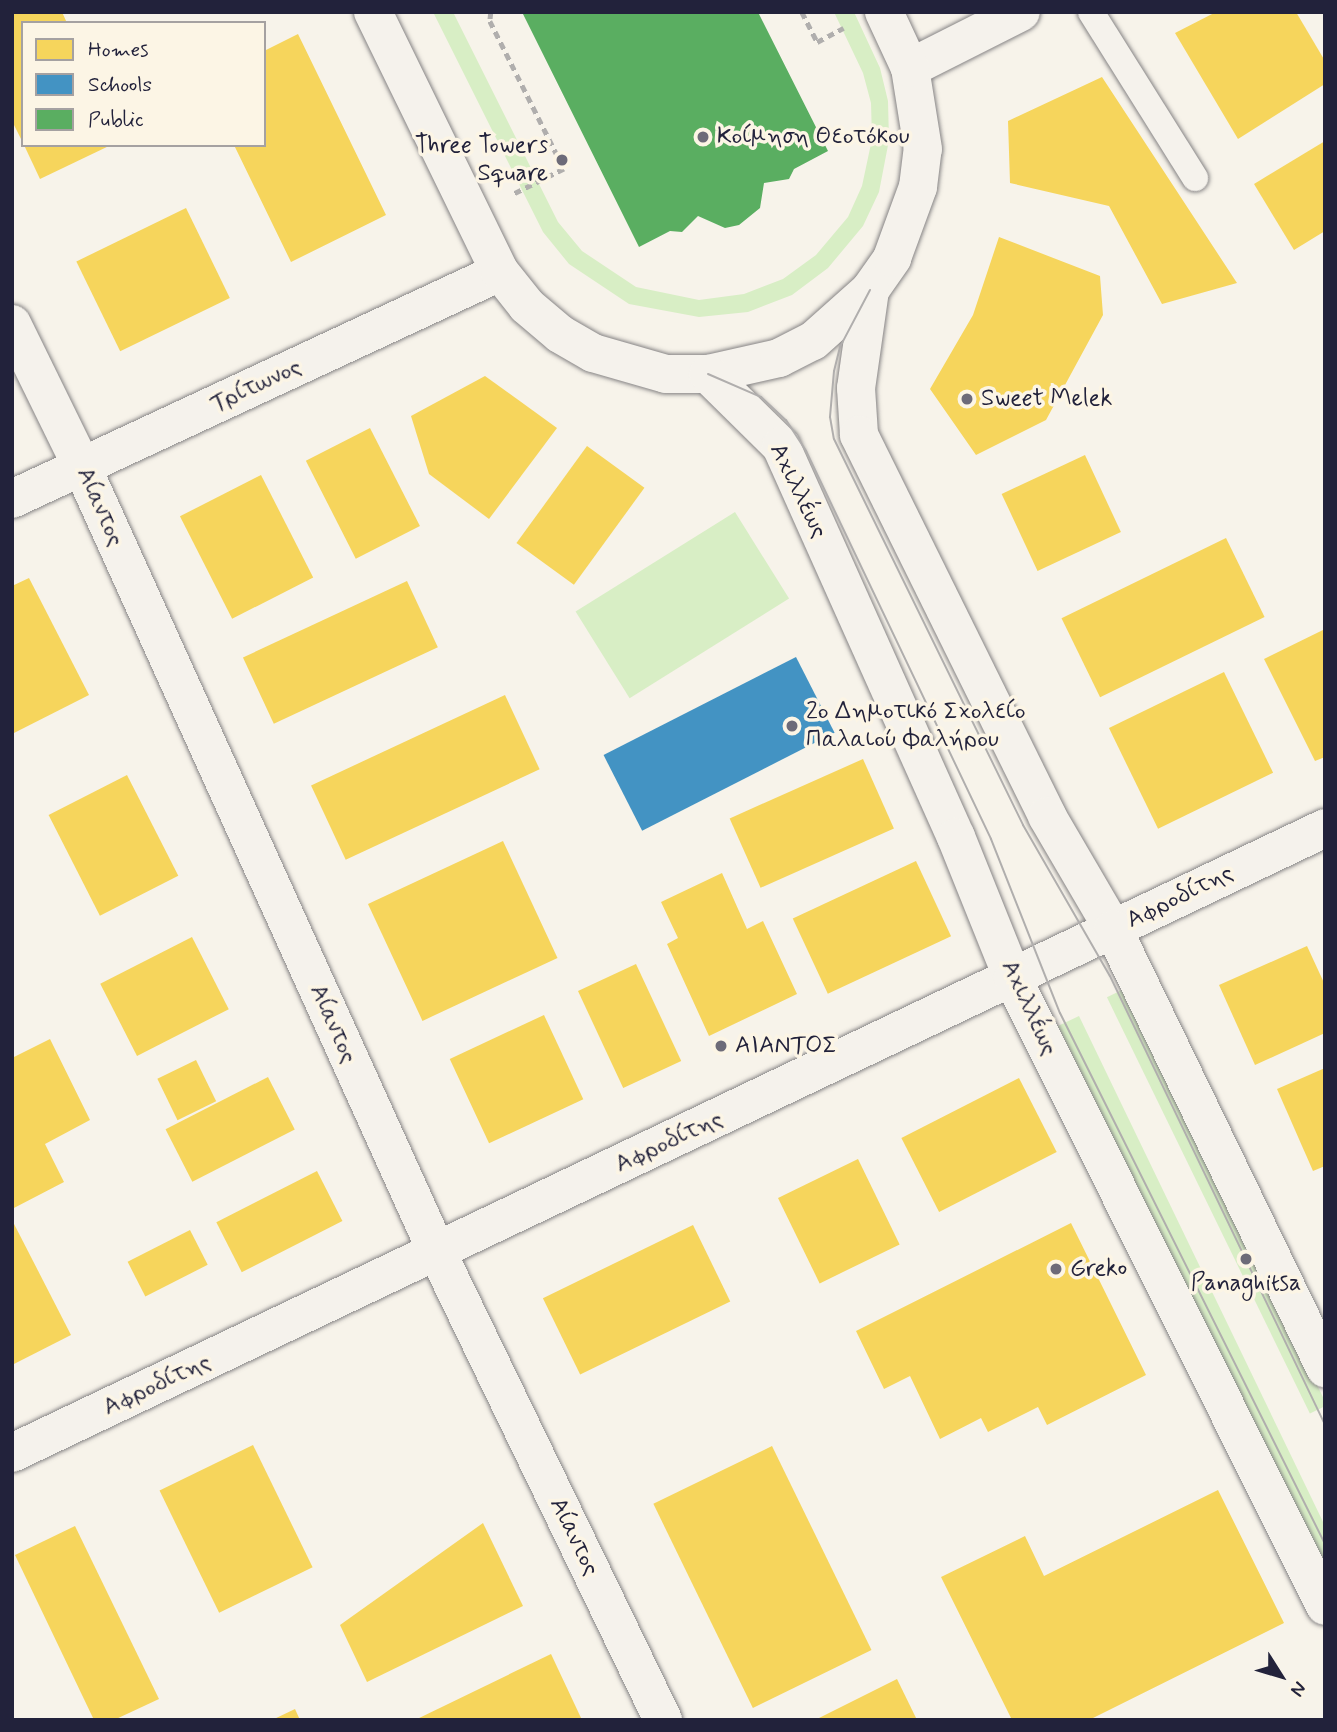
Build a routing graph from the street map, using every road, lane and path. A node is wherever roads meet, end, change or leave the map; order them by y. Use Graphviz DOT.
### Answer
graph roads {
  1 [pos="373,12"];
  2 [pos="491,12"];
  3 [pos="802,12"];
  4 [pos="1021,12"];
  5 [pos="1091,12"];
  6 [pos="869,18"];
  7 [pos="910,68"];
  8 [pos="1195,178"];
  9 [pos="472,214"];
  10 [pos="500,272"];
  11 [pos="870,290"];
  12 [pos="12,324"];
  13 [pos="708,374"];
  14 [pos="82,467"];
  15 [pos="12,499"];
  16 [pos="1325,828"];
  17 [pos="1113,929"];
  18 [pos="1013,979"];
  19 [pos="437,1252"];
  20 [pos="1325,1368"];
  21 [pos="12,1453"];
  22 [pos="1325,1606"];
  23 [pos="663,1720"];
  1 -- 9 [label="street"];
  2 -- 9 [label="path"];
  3 -- 6 [label="path"];
  4 -- 7 [label="street"];
  5 -- 8 [label="lane"];
  6 -- 7 [label="street"];
  7 -- 11 [label="street"];
  9 -- 10 [label="street"];
  10 -- 13 [label="street"];
  10 -- 14 [label="street, Τρίτωνος"];
  11 -- 13 [label="street"];
  11 -- 17 [label="street"];
  12 -- 14 [label="street, Αίαντος"];
  13 -- 18 [label="street, Αχιλλέως"];
  14 -- 15 [label="street, Τρίτωνος"];
  14 -- 19 [label="street, Αίαντος"];
  16 -- 17 [label="street, Αφροδίτης"];
  17 -- 18 [label="street, Αφροδίτης"];
  17 -- 20 [label="street"];
  18 -- 19 [label="street, Αφροδίτης"];
  18 -- 22 [label="street, Αχιλλέως"];
  19 -- 21 [label="street, Αφροδίτης"];
  19 -- 23 [label="street, Αίαντος"];
}
